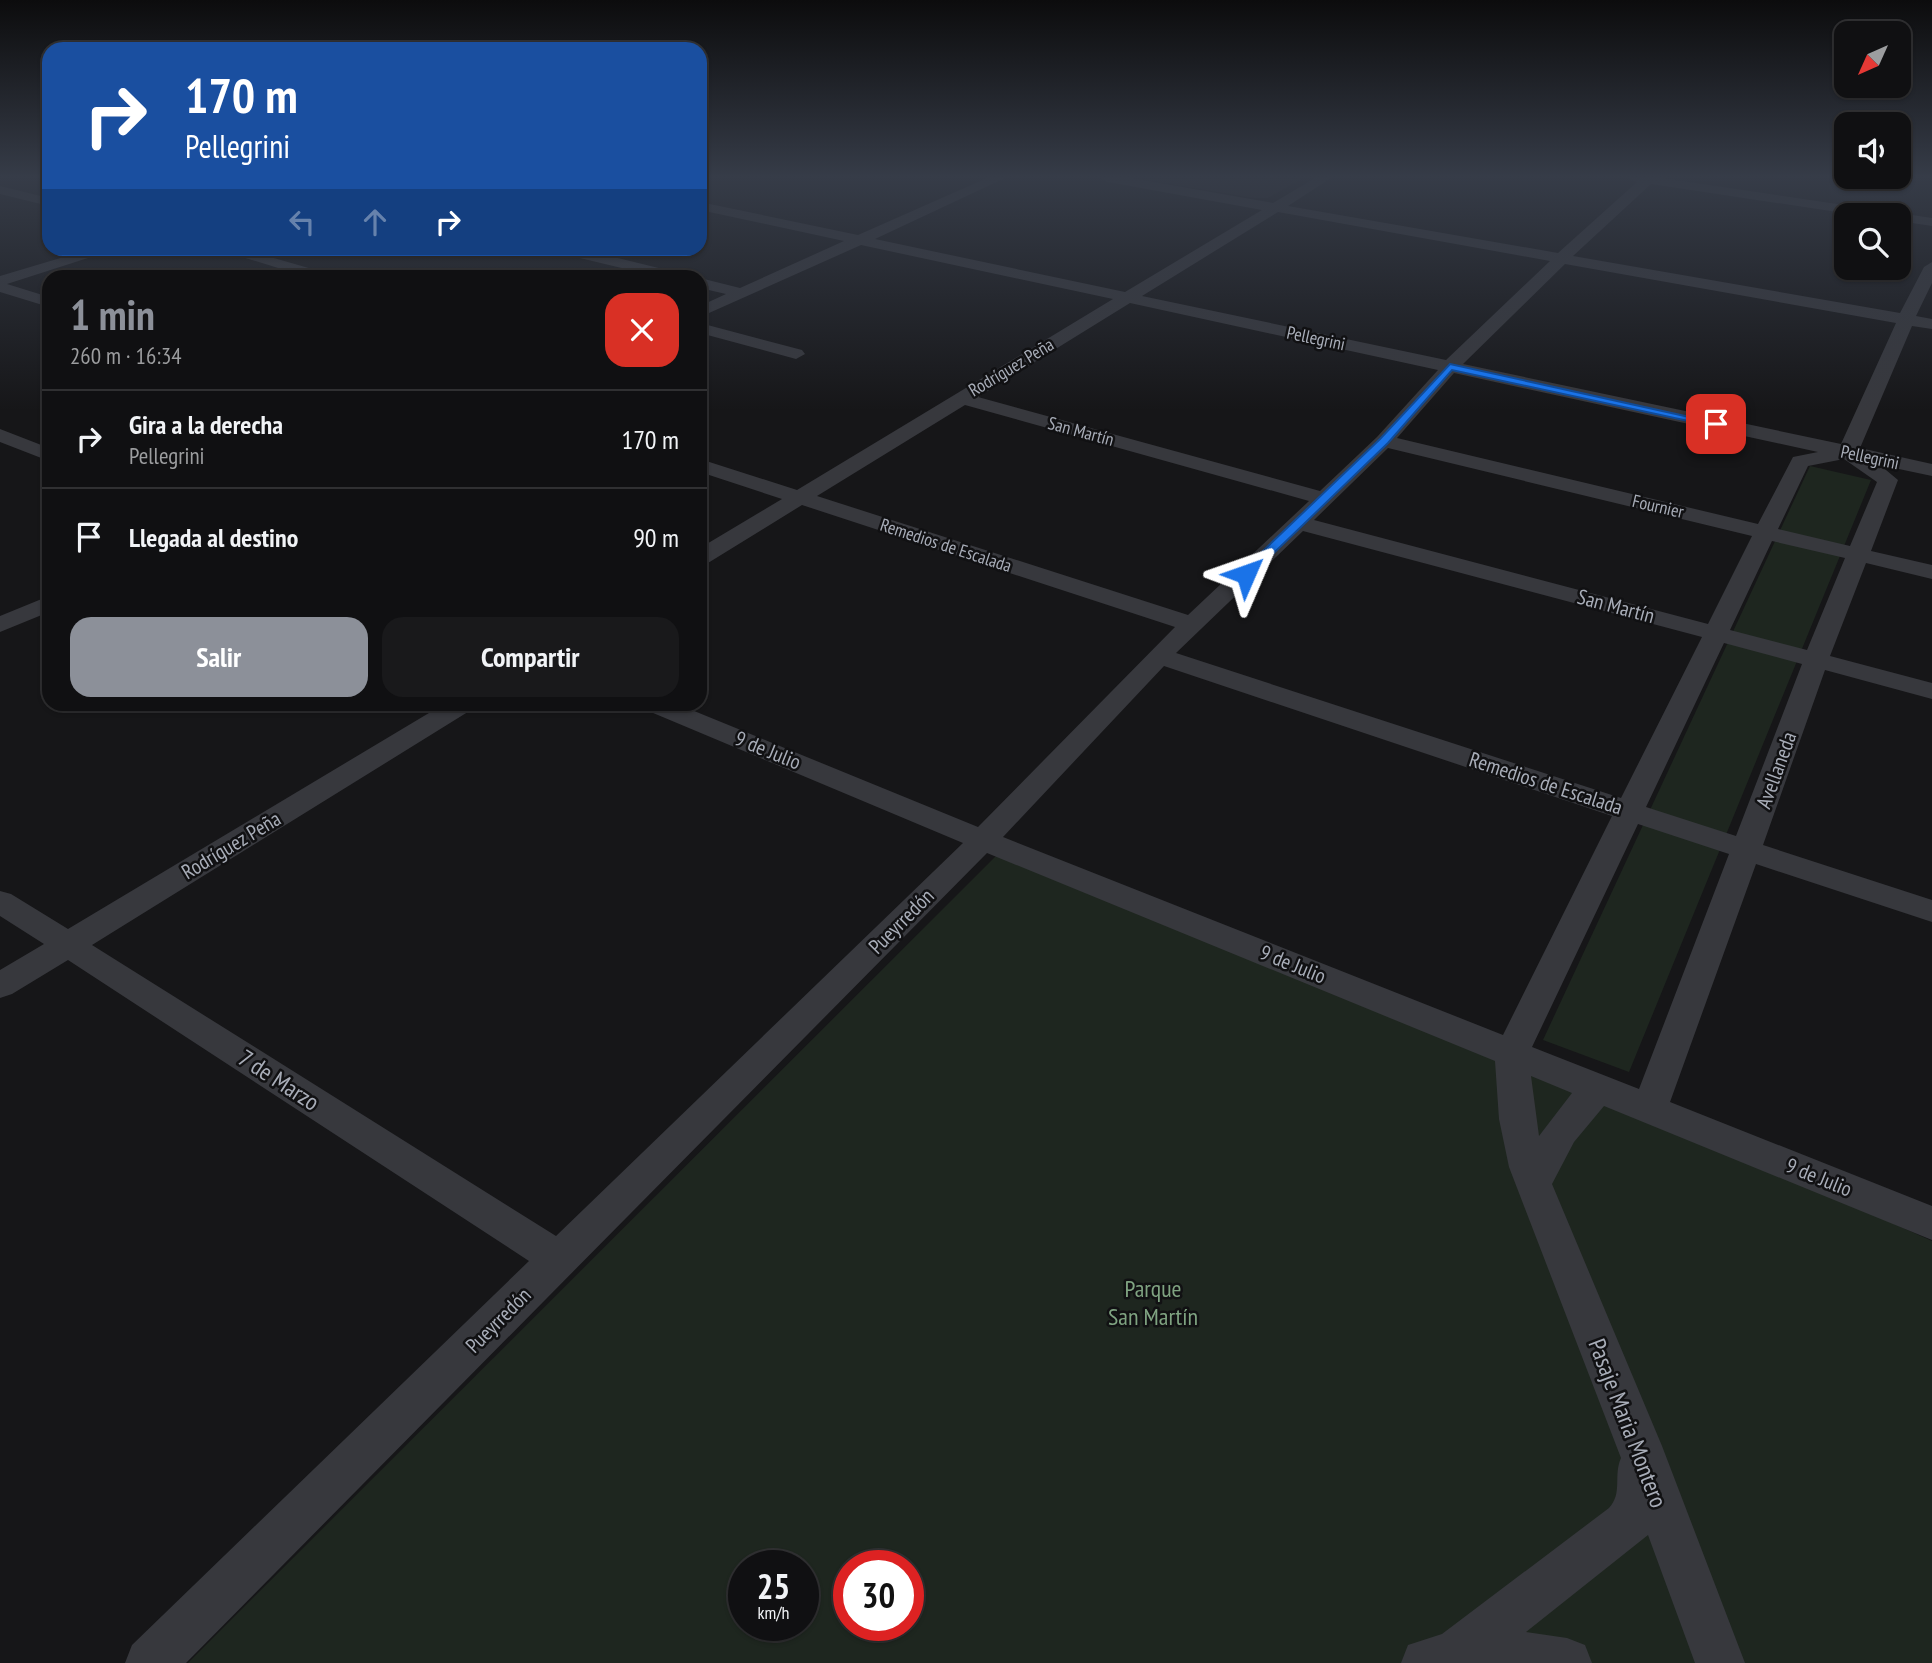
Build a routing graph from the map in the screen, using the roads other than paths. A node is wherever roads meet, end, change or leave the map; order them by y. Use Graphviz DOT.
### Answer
graph roads {
  1 [pos="85,256"];
  2 [pos="249,256"];
  3 [pos="589,256"];
  4 [pos="824,256"];
  5 [pos="932,256"];
  6 [pos="1194,256"];
  7 [pos="1548,256"];
  8 [pos="1565,256"];
  9 [pos="1562,258"];
  10 [pos="1932,267"];
  11 [pos="299,270"];
  12 [pos="648,270"];
  13 [pos="0,281"];
  14 [pos="707,285"];
  15 [pos="0,287"];
  16 [pos="741,293"];
  17 [pos="1126,297"];
  18 [pos="42,300"];
  19 [pos="707,309"];
  20 [pos="1906,319"];
  21 [pos="1932,324"];
  22 [pos="707,330"];
  23 [pos="796,354"];
  24 [pos="1450,367"];
  25 [pos="961,398"];
  26 [pos="0,435"];
  27 [pos="1384,441"];
  28 [pos="42,452"];
  29 [pos="1848,452"];
  30 [pos="707,467"];
  31 [pos="1932,470"];
  32 [pos="799,497"];
  33 [pos="1323,498"];
  34 [pos="1300,523"];
  35 [pos="1765,531"];
  36 [pos="707,554"];
  37 [pos="1859,555"];
  38 [pos="1932,572"];
  39 [pos="42,606"];
  40 [pos="1192,624"];
  41 [pos="0,625"];
  42 [pos="1715,632"];
  43 [pos="1159,656"];
  44 [pos="1816,660"];
  45 [pos="1932,691"];
  46 [pos="451,711"];
  47 [pos="672,711"];
  48 [pos="1630,810"];
  49 [pos="983,839"];
  50 [pos="1746,851"];
  51 [pos="0,901"];
  52 [pos="1932,911"];
  53 [pos="68,945"];
  54 [pos="0,986"];
  55 [pos="1512,1052"];
  56 [pos="1600,1088"];
  57 [pos="1650,1108"];
  58 [pos="1533,1184"];
  59 [pos="1932,1223"];
  60 [pos="559,1259"];
  61 [pos="1639,1446"];
  62 [pos="1440,1660"];
  63 [pos="150,1663"];
  64 [pos="1567,1663"];
  65 [pos="1720,1663"];
  1 -- 13 [label="street"];
  2 -- 11 [label="street"];
  3 -- 12 [label="street"];
  4 -- 16 [label="street"];
  5 -- 17 [label="street, Pellegrini"];
  6 -- 17 [label="street, Rodríguez Peña"];
  7 -- 9 [label="street"];
  8 -- 9 [label="street, Pueyrredón"];
  9 -- 20 [label="street"];
  9 -- 24 [label="street, Pueyrredón"];
  10 -- 20 [label="street"];
  14 -- 16 [label="street"];
  15 -- 18 [label="street"];
  16 -- 19 [label="street"];
  17 -- 24 [label="street, Pellegrini"];
  17 -- 25 [label="street, Rodríguez Peña"];
  20 -- 21 [label="street"];
  20 -- 29 [label="street"];
  22 -- 23 [label="street"];
  24 -- 27 [label="street, Pueyrredón"];
  24 -- 29 [label="street, Pellegrini"];
  25 -- 32 [label="street, Rodríguez Peña"];
  25 -- 33 [label="street, San Martín"];
  26 -- 28 [label="street"];
  27 -- 33 [label="street, Pueyrredón"];
  27 -- 35 [label="street, Fournier"];
  29 -- 31 [label="street, Pellegrini"];
  29 -- 35 [label="street"];
  29 -- 37 [label="street, Avellaneda"];
  30 -- 32 [label="street, Remedios de Escalada"];
  32 -- 36 [label="street, Rodríguez Peña"];
  32 -- 40 [label="street, Remedios de Escalada"];
  33 -- 34 [label="street, Pueyrredón"];
  34 -- 40 [label="street, Pueyrredón"];
  34 -- 42 [label="street, San Martín"];
  35 -- 37 [label="street, Fournier"];
  35 -- 42 [label="street"];
  37 -- 38 [label="street, Fournier"];
  37 -- 44 [label="street, Avellaneda"];
  39 -- 41 [label="street"];
  40 -- 43 [label="street, Pueyrredón"];
  42 -- 44 [label="street, San Martín"];
  42 -- 48 [label="street"];
  43 -- 48 [label="street, Remedios de Escalada"];
  43 -- 49 [label="street, Pueyrredón"];
  44 -- 45 [label="street, San Martín"];
  44 -- 50 [label="street, Avellaneda"];
  46 -- 53 [label="street, Rodríguez Peña"];
  47 -- 49 [label="street, 9 de Julio"];
  48 -- 50 [label="street, Remedios de Escalada"];
  48 -- 55 [label="street"];
  49 -- 55 [label="street, 9 de Julio"];
  49 -- 60 [label="street, Pueyrredón"];
  50 -- 52 [label="street, Remedios de Escalada"];
  50 -- 57 [label="street, Avellaneda"];
  51 -- 53 [label="street, 7 de Marzo"];
  53 -- 54 [label="street, Rodríguez Peña"];
  53 -- 60 [label="street, 7 de Marzo"];
  55 -- 56 [label="street, 9 de Julio"];
  55 -- 58 [label="street, Pasaje Maria Montero"];
  56 -- 57 [label="street, 9 de Julio"];
  56 -- 58 [label="street"];
  57 -- 59 [label="street, 9 de Julio"];
  58 -- 61 [label="street, Pasaje Maria Montero"];
  60 -- 63 [label="street, Pueyrredón"];
  61 -- 62 [label="street"];
  61 -- 65 [label="street, Pasaje Maria Montero"];
  62 -- 64 [label="street"];
}
